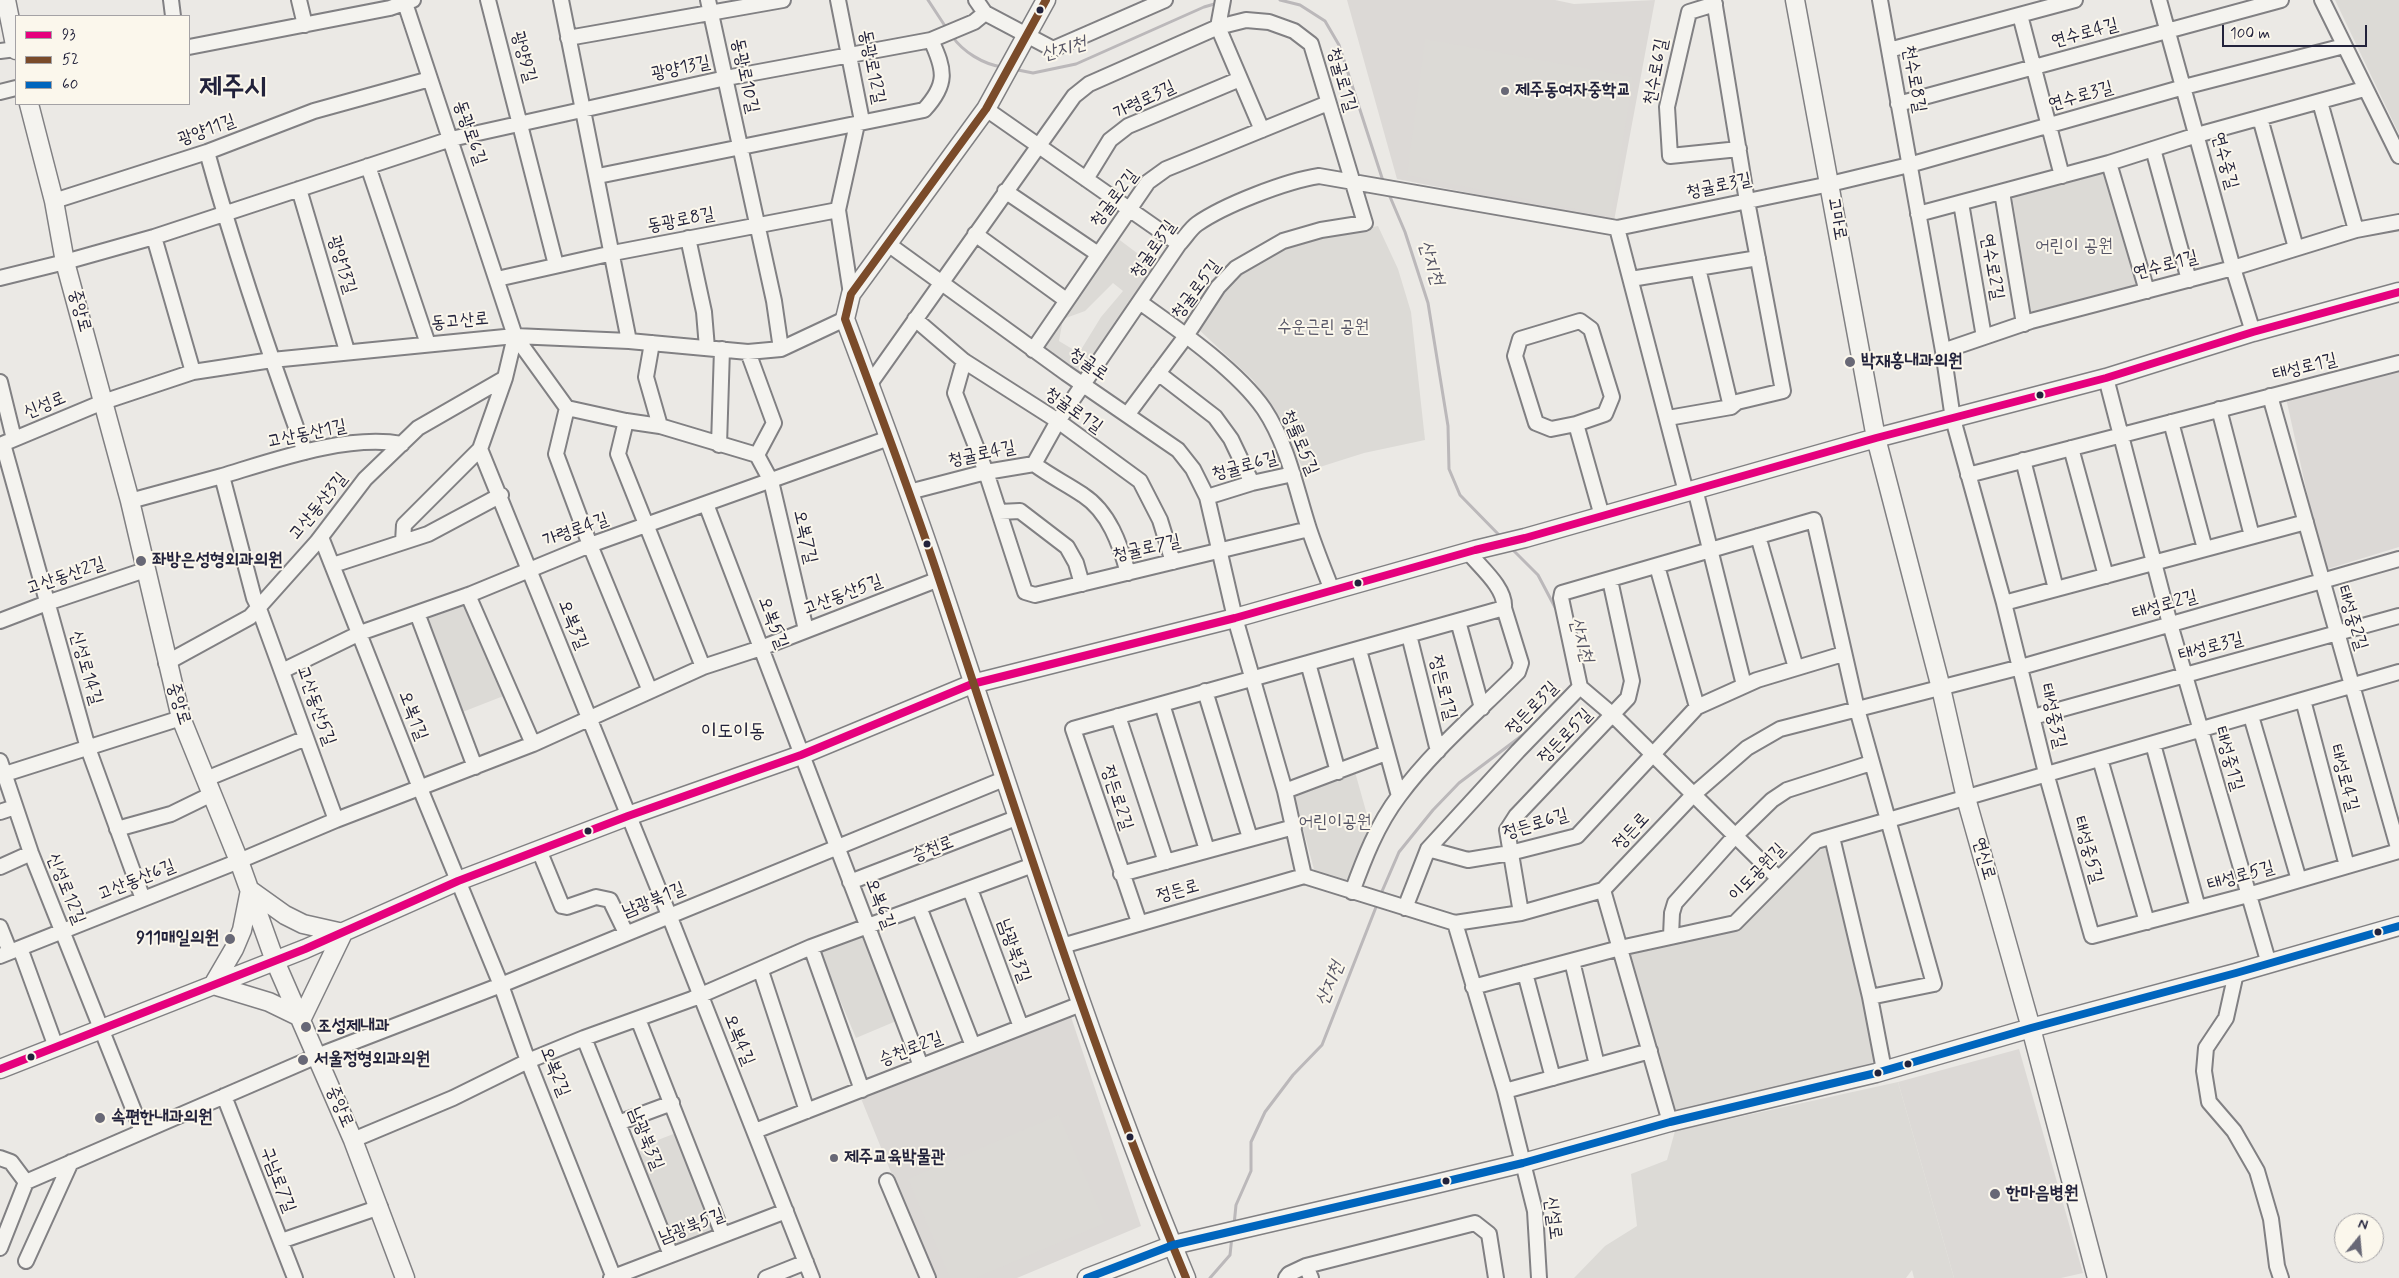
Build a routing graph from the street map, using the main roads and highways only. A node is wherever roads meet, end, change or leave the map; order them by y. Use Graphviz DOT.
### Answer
graph roads {
  1 [pos="6,0"];
  2 [pos="1046,0"];
  3 [pos="1795,0"];
  4 [pos="15,44"];
  5 [pos="29,105"];
  6 [pos="2399,292"];
  7 [pos="1876,438"];
  8 [pos="972,684"];
  9 [pos="250,890"];
  10 [pos="2399,926"];
  11 [pos="343,932"];
  12 [pos="275,961"];
  13 [pos="213,985"];
  14 [pos="302,1018"];
  15 [pos="2031,1028"];
  16 [pos="0,1069"];
  17 [pos="1173,1245"];
  18 [pos="1184,1273"];
  19 [pos="405,1278"];
  20 [pos="1087,1278"];
  21 [pos="2097,1278"];
  1 -- 4 [label="main road"];
  2 -- 8 [label="main road"];
  3 -- 7 [label="main road, 고마로"];
  5 -- 9 [label="main road, 중앙로"];
  6 -- 7 [label="main road"];
  7 -- 8 [label="main road"];
  7 -- 15 [label="main road, 연신로"];
  8 -- 11 [label="main road"];
  8 -- 17 [label="main road"];
  9 -- 11 [label="main road"];
  9 -- 12 [label="main road, 중앙로"];
  9 -- 13 [label="main road"];
  10 -- 15 [label="main road"];
  11 -- 12 [label="main road"];
  11 -- 14 [label="main road"];
  12 -- 13 [label="main road"];
  12 -- 14 [label="main road, 중앙로"];
  13 -- 14 [label="main road"];
  13 -- 16 [label="main road"];
  14 -- 19 [label="main road, 중앙로"];
  15 -- 17 [label="main road"];
  15 -- 21 [label="main road, 연신로"];
  17 -- 18 [label="main road"];
  17 -- 20 [label="main road"];
}
